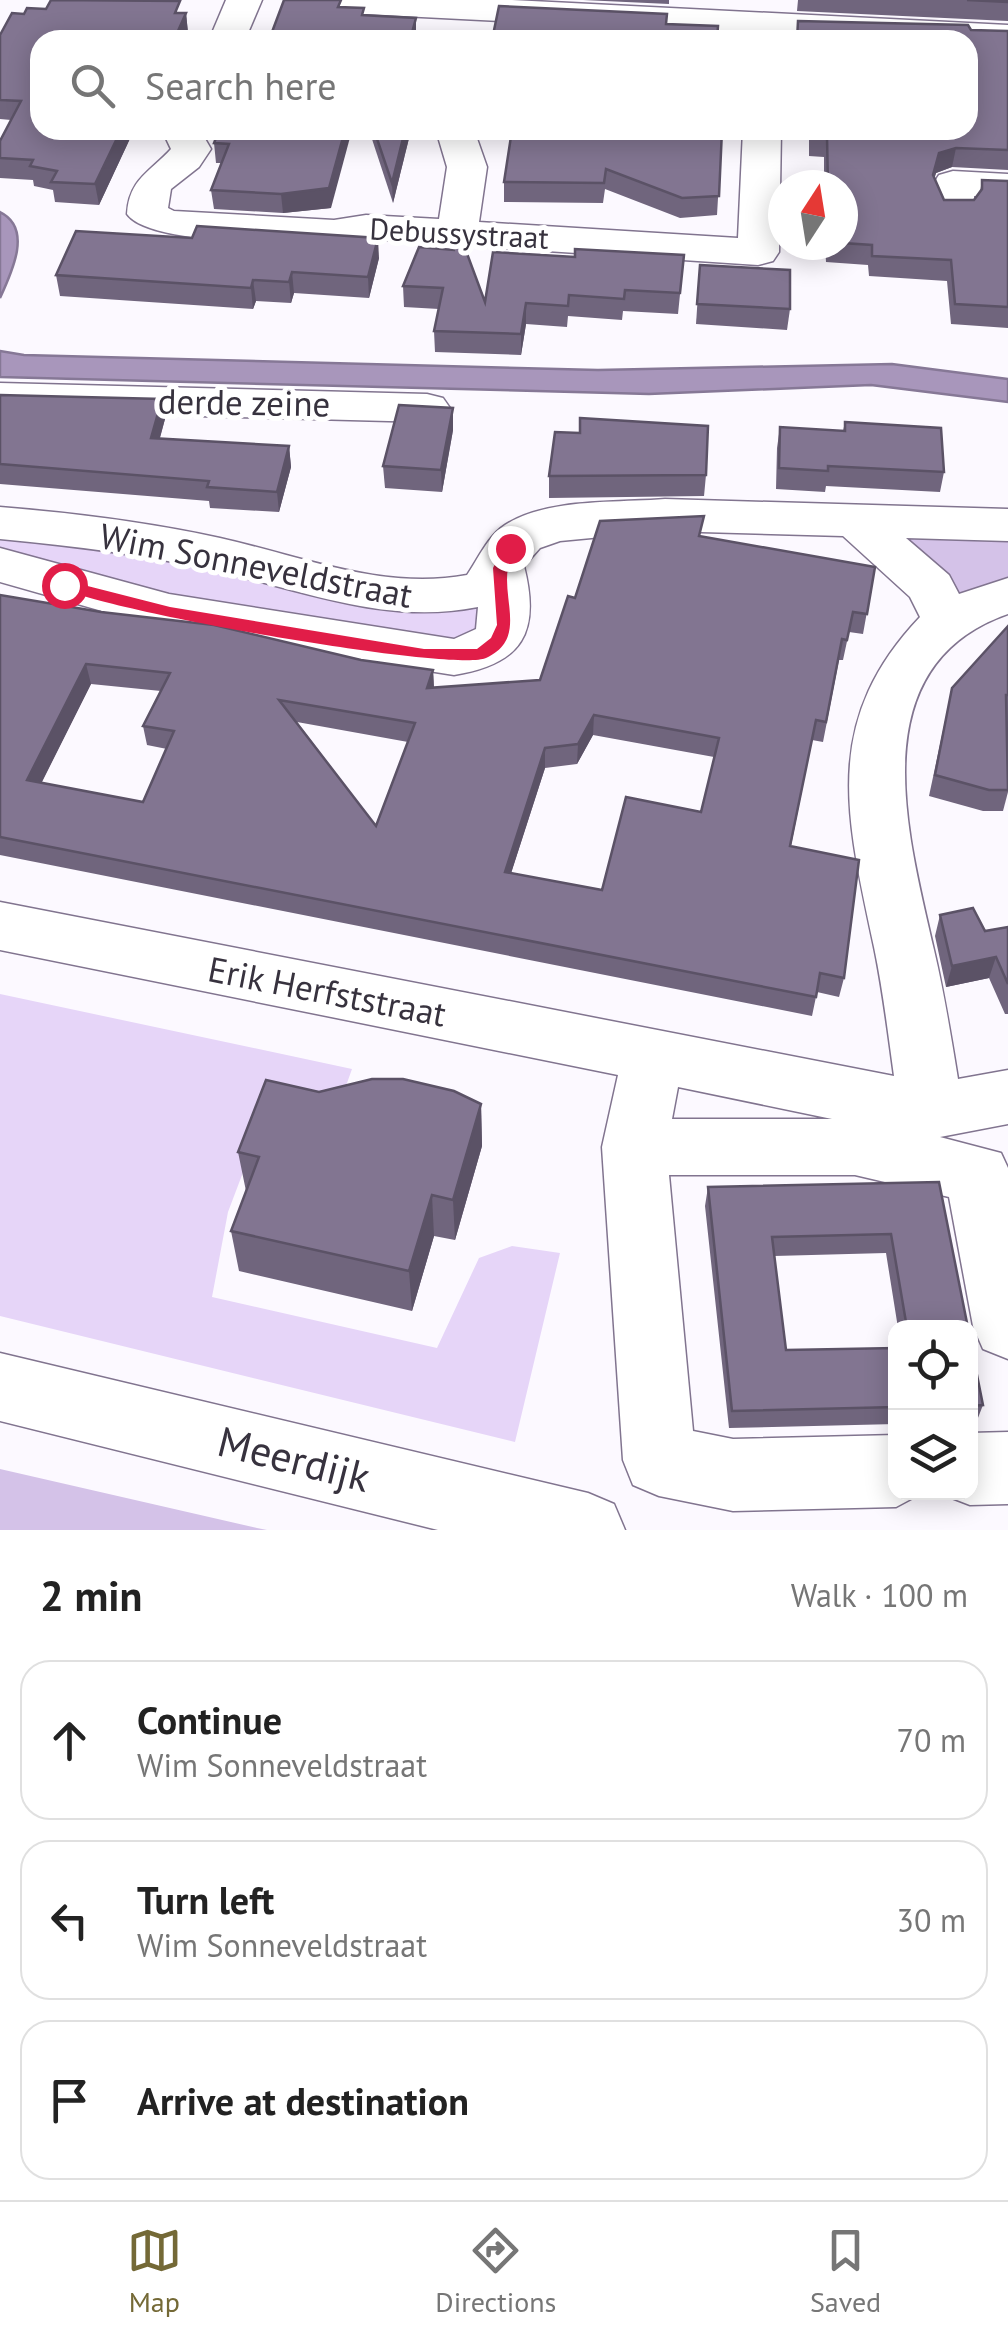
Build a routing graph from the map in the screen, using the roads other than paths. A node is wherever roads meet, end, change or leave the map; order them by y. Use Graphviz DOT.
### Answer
graph roads {
  1 [pos="244,0"];
  2 [pos="303,0"];
  3 [pos="712,10"];
  4 [pos="446,14"];
  5 [pos="231,30"];
  6 [pos="760,30"];
  7 [pos="978,36"];
  8 [pos="1008,36"];
  9 [pos="187,140"];
  10 [pos="459,140"];
  11 [pos="762,140"];
  12 [pos="1008,186"];
  13 [pos="955,207"];
  14 [pos="457,233"];
  15 [pos="0,397"];
  16 [pos="427,408"];
  17 [pos="854,519"];
  18 [pos="0,523"];
  19 [pos="1008,525"];
  20 [pos="0,566"];
  21 [pos="500,568"];
  22 [pos="1008,595"];
  23 [pos="947,620"];
  24 [pos="0,926"];
  25 [pos="654,1058"];
  26 [pos="1008,1097"];
  27 [pos="931,1112"];
  28 [pos="859,1123"];
  29 [pos="634,1147"];
  30 [pos="1008,1326"];
  31 [pos="0,1388"];
  32 [pos="1008,1468"];
  33 [pos="978,1469"];
  34 [pos="888,1471"];
  35 [pos="588,1530"];
  1 -- 5 [label="street"];
  2 -- 4 [label="street"];
  3 -- 4 [label="street"];
  3 -- 6 [label="street"];
  7 -- 8 [label="street"];
  9 -- 14 [label="street, Debussystraat"];
  10 -- 14 [label="street"];
  11 -- 14 [label="street, Debussystraat"];
  12 -- 13 [label="street"];
  15 -- 16 [label="street, derde zeine"];
  17 -- 19 [label="street, Wim Sonneveldstraat"];
  17 -- 21 [label="street, Wim Sonneveldstraat"];
  17 -- 23 [label="street"];
  18 -- 21 [label="street, Wim Sonneveldstraat"];
  20 -- 21 [label="street, Wim Sonneveldstraat"];
  22 -- 23 [label="street"];
  23 -- 27 [label="street"];
  24 -- 25 [label="street, Erik Herfststraat"];
  25 -- 28 [label="street, Erik Herfststraat"];
  25 -- 29 [label="street"];
  26 -- 27 [label="street"];
  27 -- 28 [label="street, Erik Herfststraat"];
  28 -- 29 [label="street, Erik Herfststraat"];
  28 -- 30 [label="street, Erik Herfststraat"];
  29 -- 34 [label="street"];
  31 -- 35 [label="street, Meerdijk"];
  32 -- 33 [label="street"];
}
